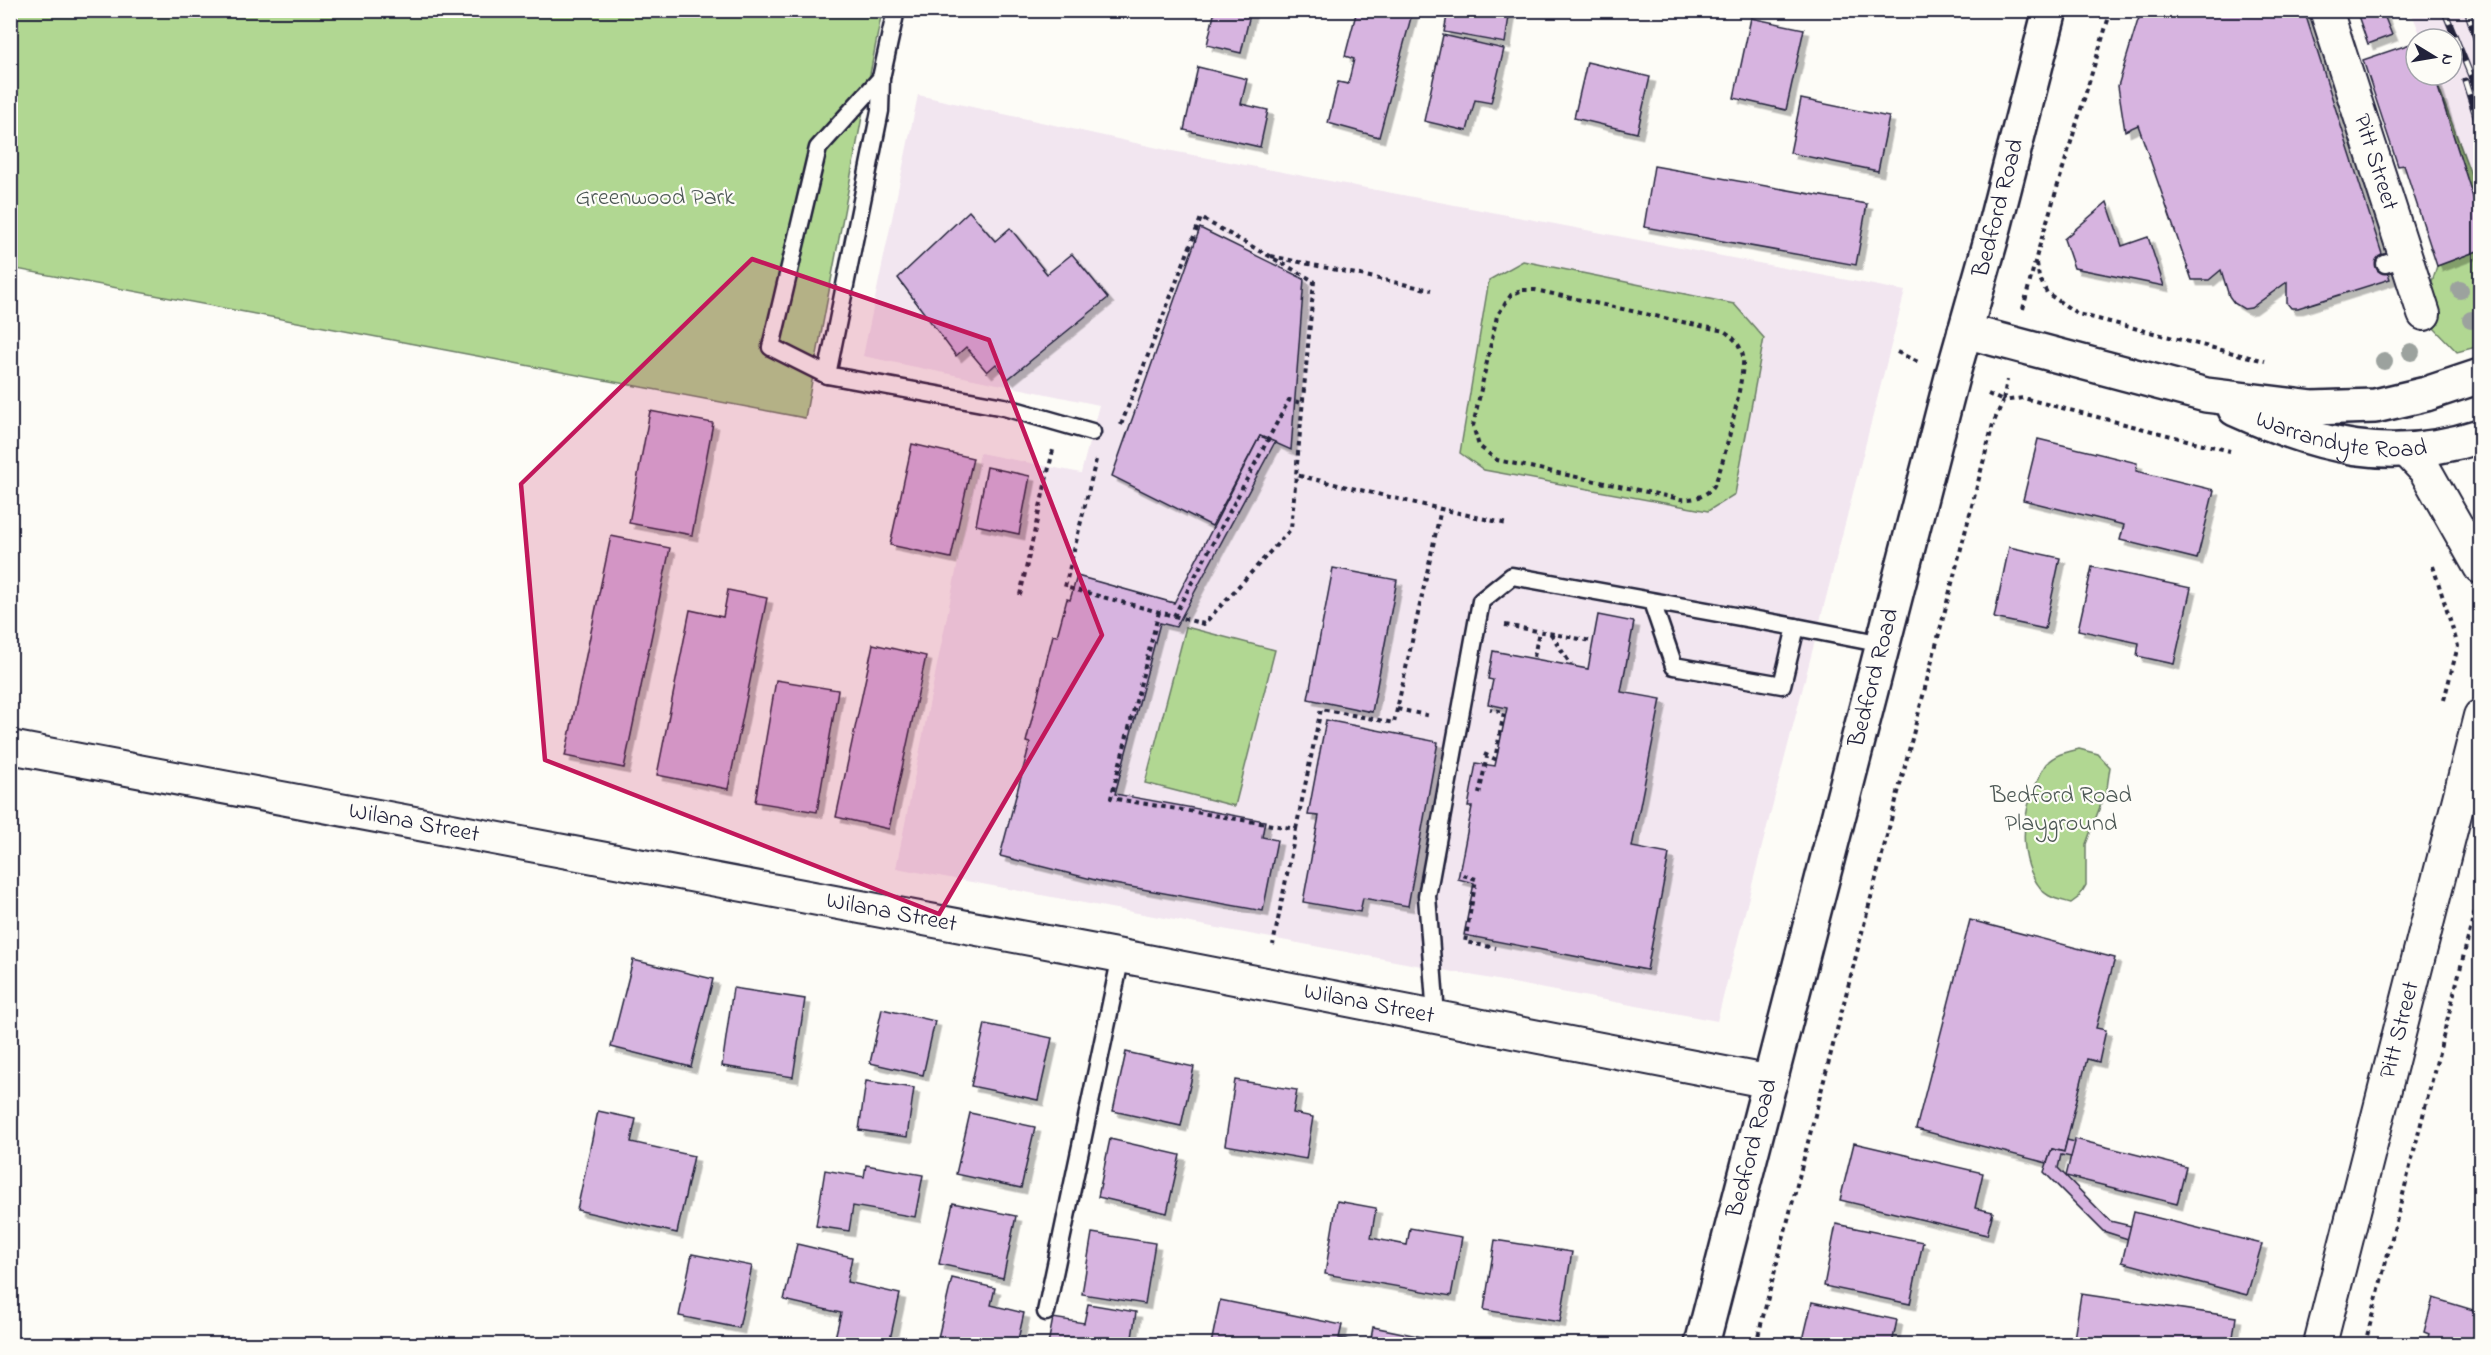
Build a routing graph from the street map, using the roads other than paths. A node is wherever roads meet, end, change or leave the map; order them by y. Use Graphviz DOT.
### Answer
graph roads {
  1 [pos="896,10"];
  2 [pos="2050,10"];
  3 [pos="2326,10"];
  4 [pos="881,78"];
  5 [pos="2424,314"];
  6 [pos="1965,331"];
  7 [pos="827,375"];
  8 [pos="2481,376"];
  9 [pos="2206,395"];
  10 [pos="1097,434"];
  11 [pos="2481,436"];
  12 [pos="2407,451"];
  13 [pos="2481,567"];
  14 [pos="1652,602"];
  15 [pos="1796,627"];
  16 [pos="1883,644"];
  17 [pos="2481,716"];
  18 [pos="10,747"];
  19 [pos="1121,956"];
  20 [pos="1436,1017"];
  21 [pos="1771,1082"];
  22 [pos="1046,1312"];
  23 [pos="1702,1344"];
  24 [pos="2320,1344"];
  1 -- 4 [label="lane"];
  2 -- 6 [label="main road, Bedford Road"];
  3 -- 5 [label="street, Pitt Street"];
  4 -- 7 [label="lane"];
  4 -- 7 [label="lane"];
  6 -- 9 [label="main road, Warrandyte Road"];
  6 -- 16 [label="main road, Bedford Road"];
  7 -- 10 [label="lane"];
  8 -- 9 [label="main road, Warrandyte Road"];
  9 -- 12 [label="main road, Warrandyte Road"];
  11 -- 12 [label="main road, Warrandyte Road"];
  12 -- 13 [label="street"];
  14 -- 15 [label="lane"];
  14 -- 15 [label="lane"];
  14 -- 20 [label="lane"];
  15 -- 16 [label="lane"];
  16 -- 21 [label="main road, Bedford Road"];
  17 -- 24 [label="street, Pitt Street"];
  18 -- 19 [label="street, Wilana Street"];
  19 -- 20 [label="street, Wilana Street"];
  19 -- 22 [label="lane"];
  20 -- 21 [label="street, Wilana Street"];
  21 -- 23 [label="main road, Bedford Road"];
}
